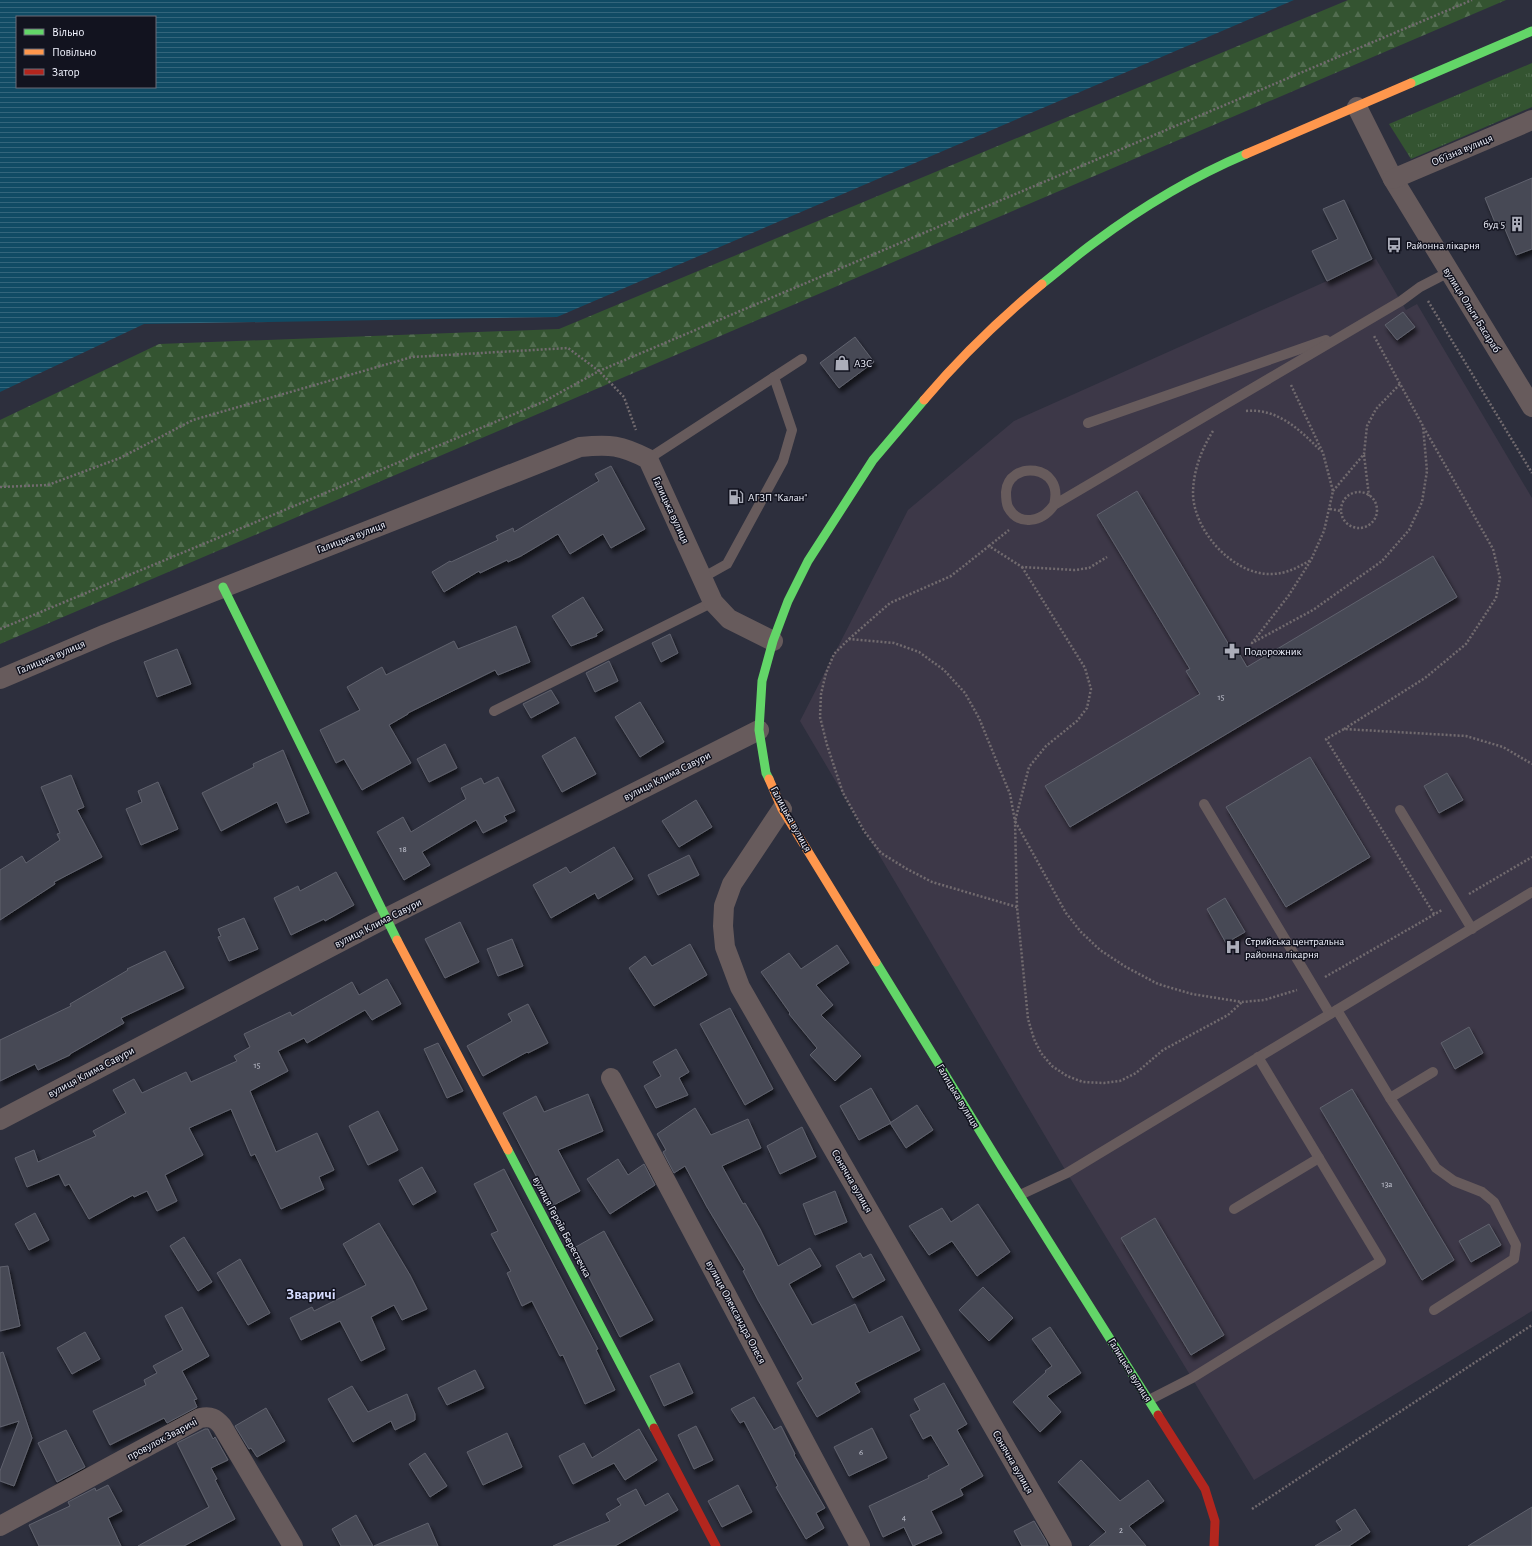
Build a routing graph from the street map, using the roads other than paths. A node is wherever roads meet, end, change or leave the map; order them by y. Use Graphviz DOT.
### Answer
graph roads {
  1 [pos="1532,31"];
  2 [pos="1357,107"];
  3 [pos="1532,120"];
  4 [pos="1393,179"];
  5 [pos="1449,272"];
  6 [pos="1348,332"];
  7 [pos="802,359"];
  8 [pos="774,377"];
  9 [pos="1532,407"];
  10 [pos="1088,423"];
  11 [pos="648,459"];
  12 [pos="1054,505"];
  13 [pos="702,578"];
  14 [pos="223,587"];
  15 [pos="713,602"];
  16 [pos="773,641"];
  17 [pos="0,679"];
  18 [pos="494,711"];
  19 [pos="759,730"];
  20 [pos="1204,804"];
  21 [pos="782,809"];
  22 [pos="1400,810"];
  23 [pos="1532,892"];
  24 [pos="386,918"];
  25 [pos="1472,929"];
  26 [pos="1334,1012"];
  27 [pos="1258,1057"];
  28 [pos="1433,1072"];
  29 [pos="611,1078"];
  30 [pos="1390,1098"];
  31 [pos="0,1120"];
  32 [pos="1319,1158"];
  33 [pos="1020,1195"];
  34 [pos="1234,1209"];
  35 [pos="1434,1310"];
  36 [pos="1149,1400"];
  37 [pos="0,1526"];
  38 [pos="293,1546"];
  39 [pos="716,1546"];
  40 [pos="860,1546"];
  41 [pos="1062,1546"];
  42 [pos="1214,1546"];
  1 -- 2 [label="main road"];
  2 -- 4 [label="street, вулиця Ольги Басараб"];
  2 -- 16 [label="main road"];
  3 -- 4 [label="street, Обʼїзна вулиця"];
  4 -- 5 [label="street, вулиця Ольги Басараб"];
  5 -- 6 [label="lane"];
  5 -- 9 [label="street, вулиця Ольги Басараб"];
  6 -- 10 [label="lane"];
  6 -- 12 [label="lane"];
  7 -- 8 [label="lane"];
  8 -- 11 [label="lane"];
  8 -- 13 [label="lane"];
  11 -- 13 [label="street, Галицька вулиця"];
  11 -- 14 [label="street, Галицька вулиця"];
  12 -- 12 [label="lane"];
  13 -- 15 [label="street, Галицька вулиця"];
  14 -- 17 [label="street, Галицька вулиця"];
  14 -- 24 [label="main road, вулиця Героїв Берестечка"];
  15 -- 16 [label="street, Галицька вулиця"];
  15 -- 18 [label="lane"];
  16 -- 19 [label="main road, Галицька вулиця"];
  19 -- 21 [label="main road, Галицька вулиця"];
  19 -- 24 [label="street, вулиця Клима Савури"];
  20 -- 26 [label="lane"];
  21 -- 33 [label="main road, Галицька вулиця"];
  21 -- 41 [label="street, Сонячна вулиця"];
  22 -- 25 [label="lane"];
  23 -- 25 [label="lane"];
  24 -- 31 [label="street, вулиця Клима Савури"];
  24 -- 39 [label="main road, вулиця Героїв Берестечка"];
  25 -- 26 [label="lane"];
  26 -- 27 [label="lane"];
  26 -- 30 [label="lane"];
  27 -- 32 [label="lane"];
  27 -- 33 [label="lane"];
  28 -- 30 [label="lane"];
  29 -- 40 [label="street, вулиця Олександра Олеся"];
  30 -- 35 [label="lane"];
  32 -- 34 [label="lane"];
  32 -- 36 [label="lane"];
  33 -- 36 [label="main road, Галицька вулиця"];
  36 -- 42 [label="main road, Галицька вулиця"];
  37 -- 38 [label="street, провулок Зваричі"];
}
